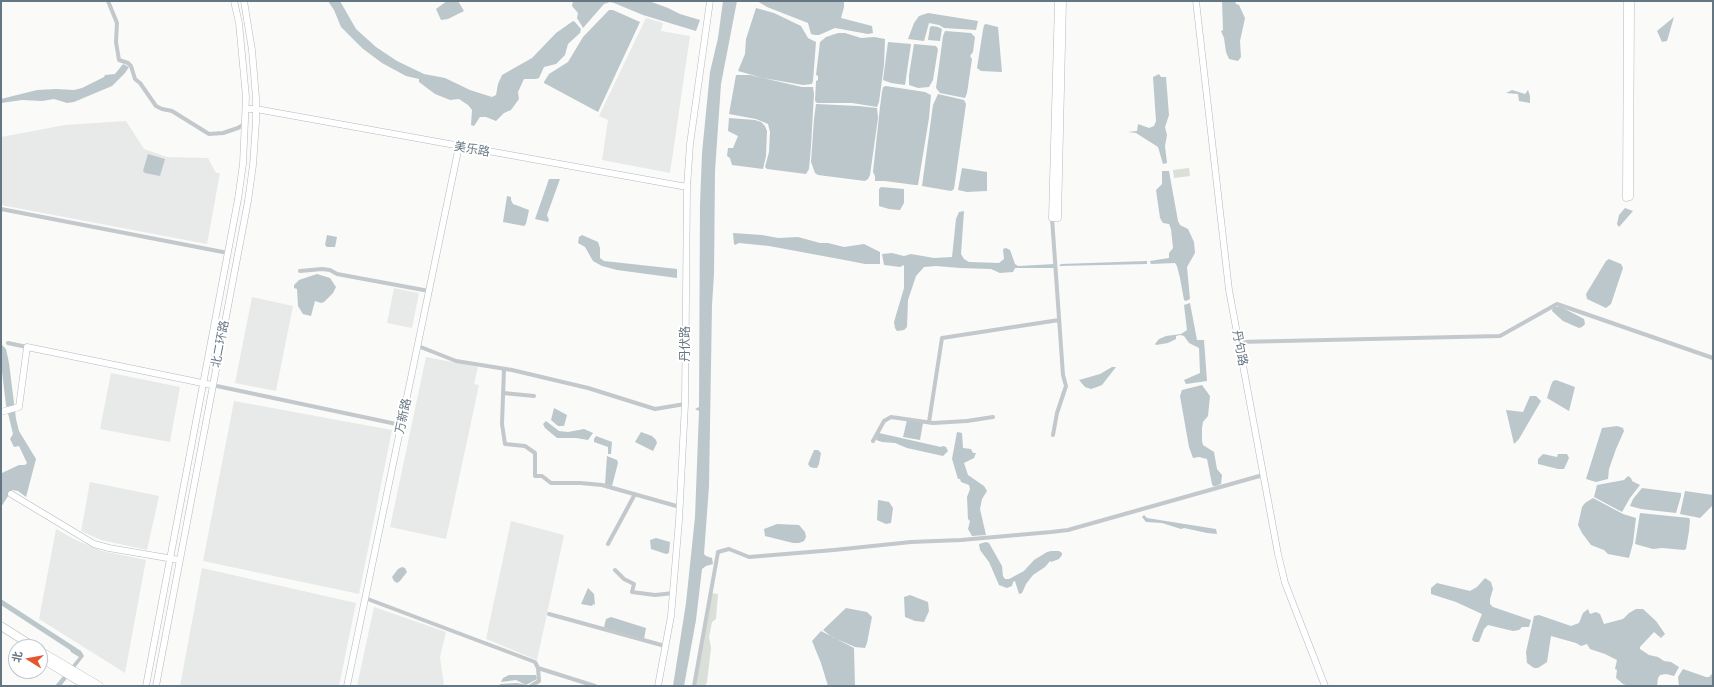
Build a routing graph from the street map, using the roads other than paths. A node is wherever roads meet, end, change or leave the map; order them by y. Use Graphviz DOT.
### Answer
graph roads {
  1 [pos="108,1"];
  2 [pos="234,1"];
  3 [pos="244,1"];
  4 [pos="710,1"];
  5 [pos="1058,1"];
  6 [pos="1063,1"];
  7 [pos="1196,1"];
  8 [pos="1627,1"];
  9 [pos="1631,1"];
  10 [pos="246,109"];
  11 [pos="256,109"];
  12 [pos="246,123"];
  13 [pos="459,146"];
  14 [pos="687,187"];
  15 [pos="1,209"];
  16 [pos="1052,218"];
  17 [pos="228,253"];
  18 [pos="237,254"];
  19 [pos="300,271"];
  20 [pos="429,291"];
  21 [pos="1059,320"];
  22 [pos="1238,342"];
  23 [pos="8,343"];
  24 [pos="418,346"];
  25 [pos="27,347"];
  26 [pos="1713,358"];
  27 [pos="504,370"];
  28 [pos="203,383"];
  29 [pos="212,385"];
  30 [pos="503,393"];
  31 [pos="534,396"];
  32 [pos="685,404"];
  33 [pos="3,411"];
  34 [pos="993,417"];
  35 [pos="929,422"];
  36 [pos="401,425"];
  37 [pos="1052,434"];
  38 [pos="873,441"];
  39 [pos="1263,475"];
  40 [pos="12,494"];
  41 [pos="635,494"];
  42 [pos="680,507"];
  43 [pos="608,544"];
  44 [pos="170,558"];
  45 [pos="179,560"];
  46 [pos="614,570"];
  47 [pos="674,593"];
  48 [pos="365,598"];
  49 [pos="549,614"];
  50 [pos="1,626"];
  51 [pos="1,632"];
  52 [pos="12,639"];
  53 [pos="21,639"];
  54 [pos="665,646"];
  55 [pos="48,656"];
  56 [pos="48,662"];
  57 [pos="538,668"];
  58 [pos="87,686"];
  59 [pos="99,686"];
  60 [pos="146,686"];
  61 [pos="156,686"];
  62 [pos="347,686"];
  63 [pos="501,686"];
  64 [pos="523,686"];
  65 [pos="531,686"];
  66 [pos="595,686"];
  67 [pos="658,686"];
  68 [pos="694,686"];
  69 [pos="1325,686"];
  1 -- 12 [label="street"];
  2 -- 10 [label="main road, 北二环路"];
  3 -- 11 [label="main road, 北二环路"];
  4 -- 14 [label="main road, 丹伏路"];
  5 -- 16 [label="main road"];
  6 -- 16 [label="main road"];
  7 -- 22 [label="main road, 丹句路"];
  8 -- 9 [label="main road"];
  10 -- 11 [label="main road, 美乐路"];
  10 -- 12 [label="main road, 北二环路"];
  11 -- 13 [label="main road, 美乐路"];
  11 -- 18 [label="main road, 北二环路"];
  12 -- 17 [label="main road, 北二环路"];
  13 -- 14 [label="main road, 美乐路"];
  13 -- 20 [label="main road, 万新路"];
  14 -- 32 [label="main road, 丹伏路"];
  15 -- 17 [label="street"];
  16 -- 21 [label="street"];
  17 -- 18 [label="main road"];
  17 -- 28 [label="main road, 北二环路"];
  18 -- 29 [label="main road, 北二环路"];
  19 -- 20 [label="street"];
  20 -- 24 [label="main road, 万新路"];
  21 -- 35 [label="street"];
  21 -- 37 [label="street"];
  22 -- 26 [label="street"];
  22 -- 39 [label="main road, 丹句路"];
  23 -- 25 [label="street"];
  24 -- 27 [label="street"];
  24 -- 36 [label="main road, 万新路"];
  25 -- 28 [label="main road"];
  25 -- 33 [label="main road"];
  27 -- 30 [label="street"];
  27 -- 32 [label="street"];
  28 -- 29 [label="main road"];
  28 -- 44 [label="main road, 北二环路"];
  29 -- 36 [label="street"];
  29 -- 45 [label="main road, 北二环路"];
  30 -- 31 [label="street"];
  30 -- 41 [label="street"];
  32 -- 42 [label="main road, 丹伏路"];
  34 -- 35 [label="street"];
  35 -- 38 [label="street"];
  36 -- 48 [label="main road, 万新路"];
  39 -- 68 [label="street"];
  39 -- 69 [label="main road, 丹句路"];
  40 -- 44 [label="main road"];
  41 -- 42 [label="street"];
  41 -- 43 [label="street"];
  42 -- 47 [label="main road, 丹伏路"];
  44 -- 45 [label="main road"];
  44 -- 60 [label="main road, 北二环路"];
  45 -- 61 [label="main road, 北二环路"];
  46 -- 47 [label="street"];
  47 -- 54 [label="main road, 丹伏路"];
  48 -- 57 [label="street"];
  48 -- 62 [label="main road, 万新路"];
  49 -- 54 [label="street"];
  50 -- 53 [label="highway"];
  51 -- 52 [label="highway"];
  54 -- 67 [label="main road, 丹伏路"];
  55 -- 59 [label="highway"];
  56 -- 58 [label="highway"];
  57 -- 65 [label="street"];
  57 -- 66 [label="street"];
  63 -- 64 [label="street"];
}
